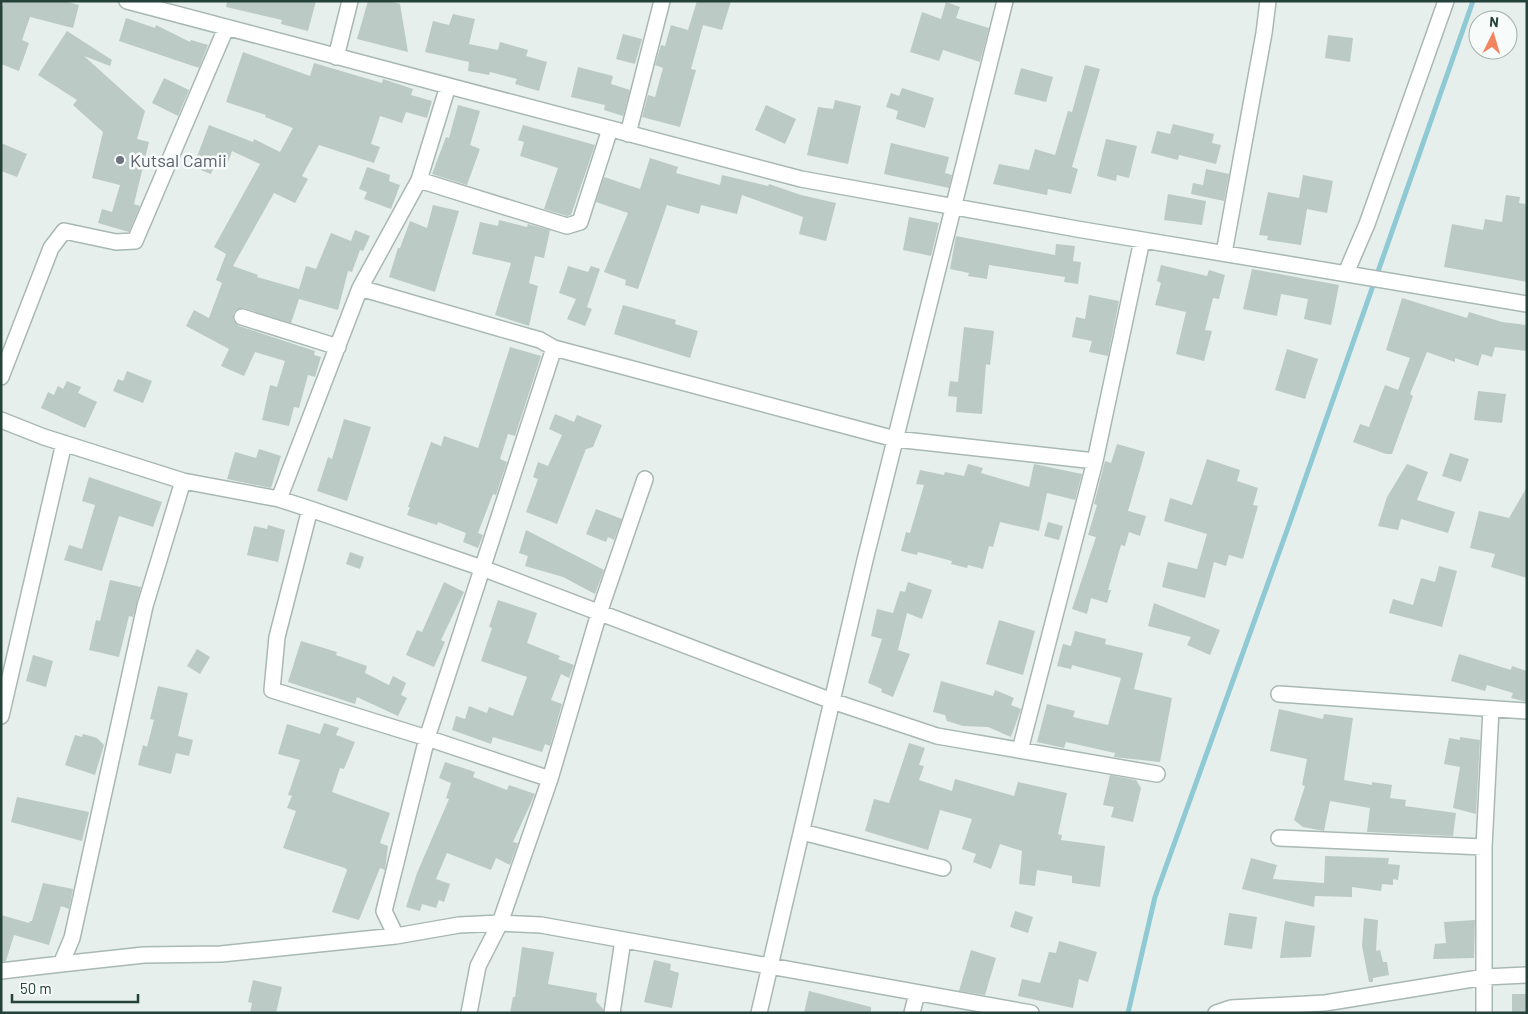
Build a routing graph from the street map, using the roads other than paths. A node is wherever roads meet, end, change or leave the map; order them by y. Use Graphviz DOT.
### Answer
graph roads {
  1 [pos="127,1"];
  2 [pos="350,1"];
  3 [pos="662,1"];
  4 [pos="1005,1"];
  5 [pos="1268,1"];
  6 [pos="1446,1"];
  7 [pos="226,28"];
  8 [pos="336,57"];
  9 [pos="448,86"];
  10 [pos="610,129"];
  11 [pos="628,134"];
  12 [pos="419,180"];
  13 [pos="954,207"];
  14 [pos="1142,240"];
  15 [pos="1224,253"];
  16 [pos="1350,274"];
  17 [pos="360,288"];
  18 [pos="1527,304"];
  19 [pos="242,317"];
  20 [pos="338,347"];
  21 [pos="554,348"];
  22 [pos="1,377"];
  23 [pos="1,420"];
  24 [pos="895,440"];
  25 [pos="64,443"];
  26 [pos="1095,462"];
  27 [pos="645,479"];
  28 [pos="183,481"];
  29 [pos="279,499"];
  30 [pos="310,509"];
  31 [pos="482,568"];
  32 [pos="599,613"];
  33 [pos="1279,694"];
  34 [pos="832,701"];
  35 [pos="1491,709"];
  36 [pos="1527,711"];
  37 [pos="1,716"];
  38 [pos="428,738"];
  39 [pos="1020,750"];
  40 [pos="1157,774"];
  41 [pos="550,779"];
  42 [pos="802,832"];
  43 [pos="1279,838"];
  44 [pos="1484,847"];
  45 [pos="943,868"];
  46 [pos="500,923"];
  47 [pos="396,936"];
  48 [pos="623,940"];
  49 [pos="61,964"];
  50 [pos="770,966"];
  51 [pos="1,971"];
  52 [pos="1527,976"];
  53 [pos="1485,977"];
  54 [pos="917,992"];
  55 [pos="1325,1008"];
  56 [pos="470,1013"];
  57 [pos="612,1013"];
  58 [pos="759,1013"];
  59 [pos="912,1013"];
  60 [pos="1031,1013"];
  61 [pos="1216,1013"];
  62 [pos="1484,1013"];
  1 -- 7 [label="street"];
  2 -- 8 [label="street"];
  3 -- 11 [label="street"];
  4 -- 13 [label="street"];
  5 -- 15 [label="street"];
  6 -- 16 [label="street"];
  7 -- 8 [label="street"];
  7 -- 22 [label="street"];
  8 -- 9 [label="street"];
  9 -- 10 [label="street"];
  9 -- 12 [label="street"];
  10 -- 11 [label="street"];
  10 -- 12 [label="street"];
  11 -- 13 [label="street"];
  12 -- 17 [label="street"];
  13 -- 14 [label="street"];
  13 -- 24 [label="street"];
  14 -- 15 [label="street"];
  14 -- 26 [label="street"];
  15 -- 16 [label="street"];
  16 -- 18 [label="street"];
  17 -- 20 [label="street"];
  17 -- 21 [label="street"];
  19 -- 20 [label="street"];
  20 -- 29 [label="street"];
  21 -- 24 [label="street"];
  21 -- 31 [label="street"];
  23 -- 25 [label="street"];
  24 -- 26 [label="street"];
  24 -- 34 [label="street"];
  25 -- 28 [label="street"];
  25 -- 37 [label="street"];
  26 -- 39 [label="street"];
  27 -- 32 [label="street"];
  28 -- 29 [label="street"];
  28 -- 49 [label="street"];
  29 -- 30 [label="street"];
  30 -- 31 [label="street"];
  30 -- 38 [label="street"];
  31 -- 32 [label="street"];
  31 -- 38 [label="street"];
  32 -- 34 [label="street"];
  32 -- 41 [label="street"];
  33 -- 35 [label="street"];
  34 -- 39 [label="street"];
  34 -- 42 [label="street"];
  35 -- 36 [label="street"];
  35 -- 44 [label="street"];
  38 -- 41 [label="street"];
  38 -- 47 [label="street"];
  39 -- 40 [label="street"];
  41 -- 46 [label="street"];
  42 -- 45 [label="street"];
  42 -- 50 [label="street"];
  43 -- 44 [label="street"];
  44 -- 53 [label="street"];
  46 -- 47 [label="street"];
  46 -- 48 [label="street"];
  46 -- 56 [label="street"];
  47 -- 49 [label="street"];
  48 -- 50 [label="street"];
  48 -- 57 [label="street"];
  49 -- 51 [label="street"];
  50 -- 54 [label="street"];
  50 -- 58 [label="street"];
  52 -- 53 [label="street"];
  53 -- 55 [label="street"];
  53 -- 62 [label="street"];
  54 -- 59 [label="street"];
  54 -- 60 [label="street"];
  55 -- 61 [label="street"];
}
